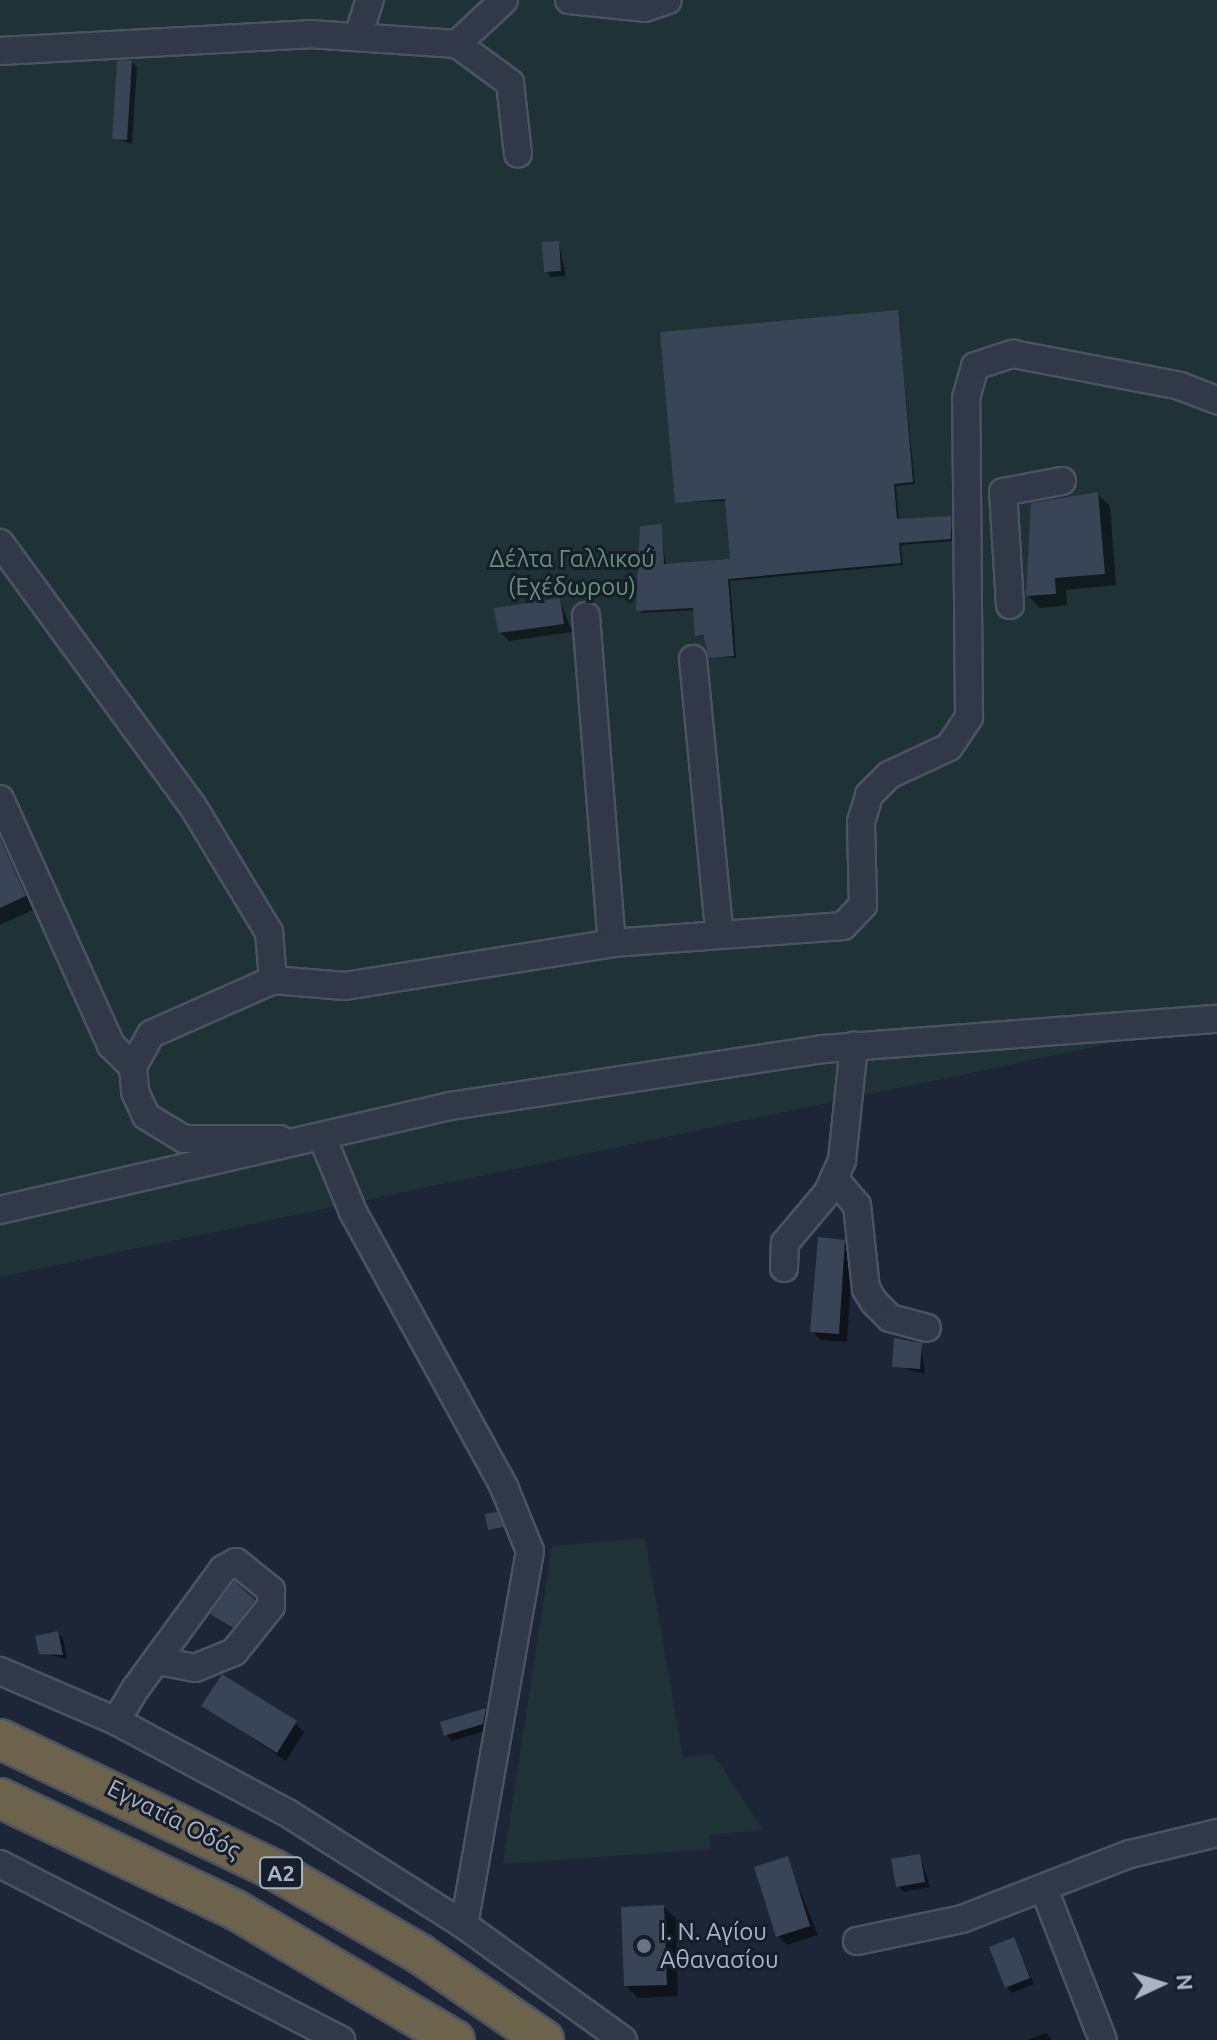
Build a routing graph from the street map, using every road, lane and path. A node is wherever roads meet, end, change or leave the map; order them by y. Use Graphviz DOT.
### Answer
graph roads {
  1 [pos="370,0"];
  2 [pos="504,0"];
  3 [pos="569,0"];
  4 [pos="668,0"];
  5 [pos="359,33"];
  6 [pos="457,44"];
  7 [pos="0,51"];
  8 [pos="518,154"];
  9 [pos="1217,400"];
  10 [pos="1062,481"];
  11 [pos="0,543"];
  12 [pos="1005,551"];
  13 [pos="967,553"];
  14 [pos="1010,605"];
  15 [pos="586,616"];
  16 [pos="693,659"];
  17 [pos="0,799"];
  18 [pos="719,930"];
  19 [pos="612,943"];
  20 [pos="273,980"];
  21 [pos="1217,1019"];
  22 [pos="854,1046"];
  23 [pos="133,1067"];
  24 [pos="309,1139"];
  25 [pos="834,1178"];
  26 [pos="0,1210"];
  27 [pos="784,1268"];
  28 [pos="927,1328"];
  29 [pos="158,1661"];
  30 [pos="0,1671"];
  31 [pos="116,1721"];
  32 [pos="0,1739"];
  33 [pos="0,1798"];
  34 [pos="1217,1833"];
  35 [pos="0,1864"];
  36 [pos="1044,1889"];
  37 [pos="464,1925"];
  38 [pos="857,1941"];
  39 [pos="341,2040"];
  40 [pos="455,2040"];
  41 [pos="544,2040"];
  42 [pos="623,2040"];
  43 [pos="1103,2040"];
  1 -- 5 [label="street"];
  2 -- 6 [label="street"];
  3 -- 4 [label="street"];
  5 -- 6 [label="street"];
  5 -- 7 [label="street"];
  6 -- 8 [label="street"];
  9 -- 13 [label="street"];
  10 -- 12 [label="street"];
  11 -- 20 [label="street"];
  12 -- 13 [label="street"];
  12 -- 14 [label="street"];
  13 -- 18 [label="street"];
  15 -- 19 [label="street"];
  16 -- 18 [label="street"];
  17 -- 23 [label="street"];
  18 -- 19 [label="street"];
  19 -- 20 [label="street"];
  20 -- 23 [label="street"];
  21 -- 22 [label="street"];
  22 -- 24 [label="street"];
  22 -- 25 [label="street"];
  23 -- 24 [label="street"];
  24 -- 26 [label="street"];
  24 -- 37 [label="street"];
  25 -- 27 [label="street"];
  25 -- 28 [label="street"];
  29 -- 29 [label="street"];
  29 -- 31 [label="street"];
  30 -- 31 [label="street"];
  31 -- 37 [label="street"];
  32 -- 41 [label="highway, Εγνατία Οδός / Α2"];
  33 -- 40 [label="highway, Α2"];
  34 -- 36 [label="street"];
  35 -- 39 [label="street"];
  36 -- 38 [label="street"];
  36 -- 43 [label="street"];
  37 -- 42 [label="street"];
}
